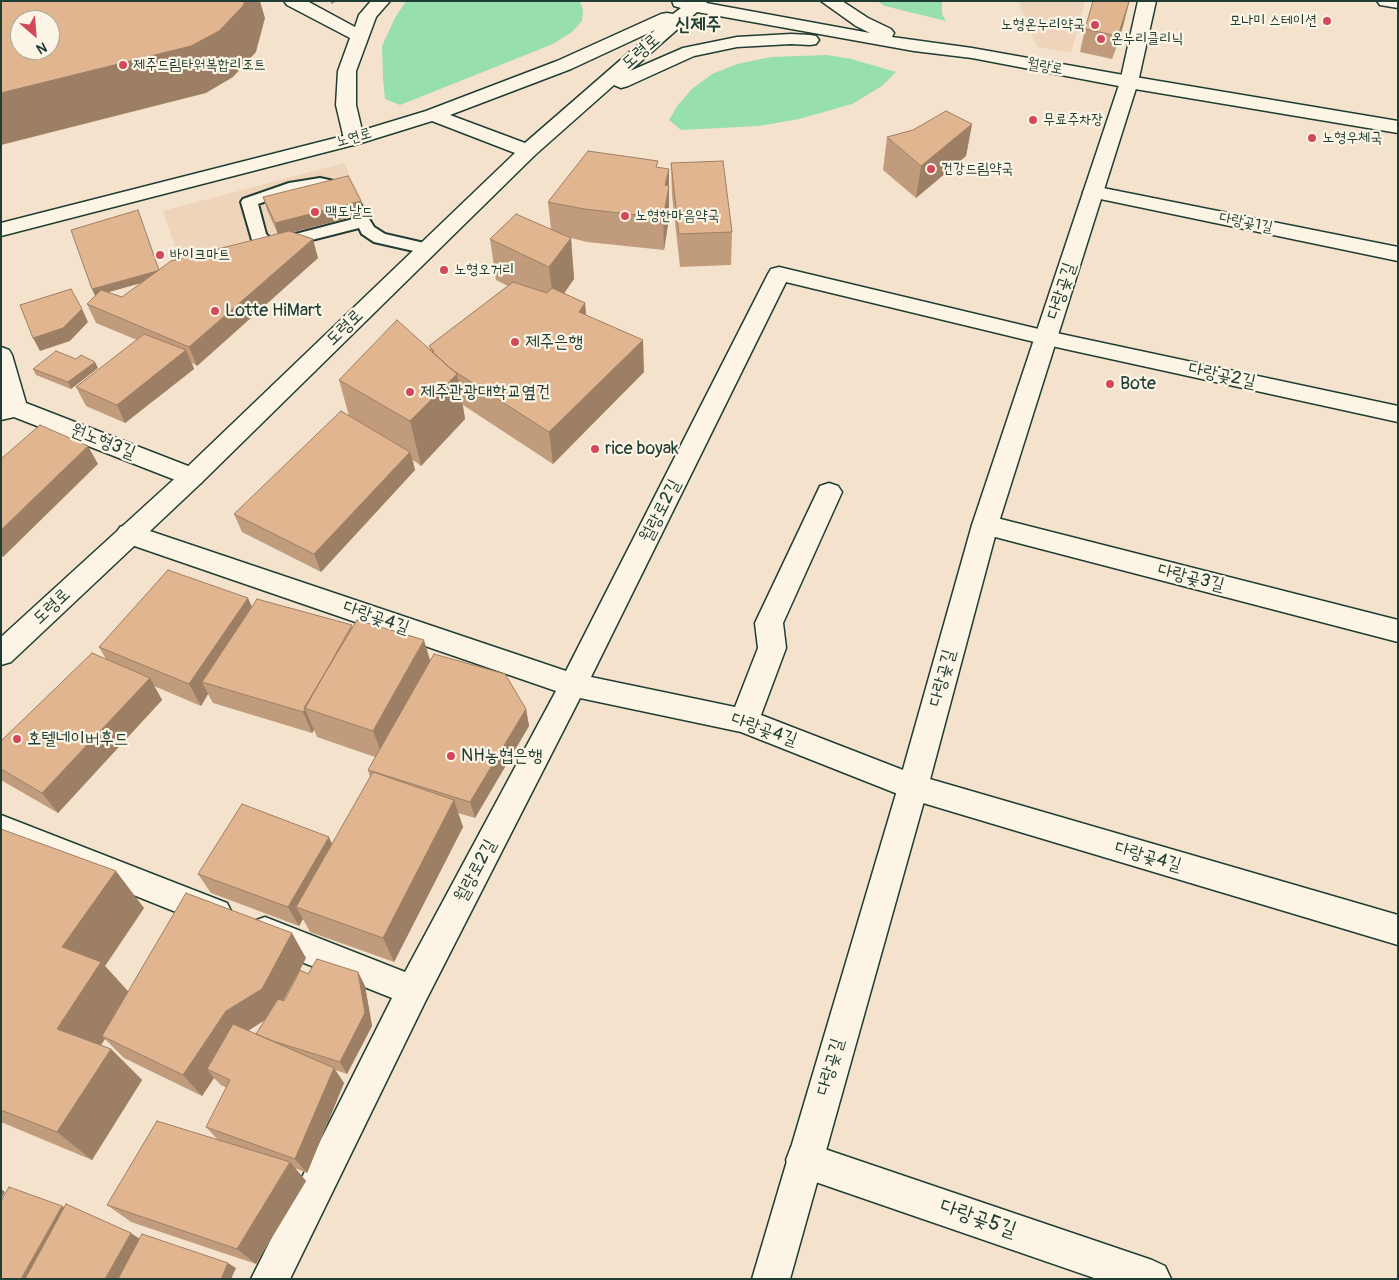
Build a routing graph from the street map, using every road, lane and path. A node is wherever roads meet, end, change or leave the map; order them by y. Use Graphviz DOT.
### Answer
graph roads {
  1 [pos="293,1"];
  2 [pos="381,1"];
  3 [pos="830,1"];
  4 [pos="1147,1"];
  5 [pos="1386,1"];
  6 [pos="690,3"];
  7 [pos="1398,3"];
  8 [pos="359,36"];
  9 [pos="914,46"];
  10 [pos="1129,82"];
  11 [pos="588,99"];
  12 [pos="433,115"];
  13 [pos="1398,127"];
  14 [pos="354,139"];
  15 [pos="528,151"];
  16 [pos="1093,192"];
  17 [pos="362,222"];
  18 [pos="1,230"];
  19 [pos="427,249"];
  20 [pos="1398,254"];
  21 [pos="1047,338"];
  22 [pos="1,356"];
  23 [pos="8,410"];
  24 [pos="1398,414"];
  25 [pos="192,477"];
  26 [pos="829,492"];
  27 [pos="985,525"];
  28 [pos="129,534"];
  29 [pos="1398,631"];
  30 [pos="1,654"];
  31 [pos="573,685"];
  32 [pos="744,720"];
  33 [pos="912,787"];
  34 [pos="1,828"];
  35 [pos="1398,930"];
  36 [pos="413,990"];
  37 [pos="804,1160"];
  38 [pos="270,1279"];
  39 [pos="772,1279"];
  40 [pos="1152,1279"];
  1 -- 8 [label="street"];
  2 -- 8 [label="street"];
  3 -- 9 [label="street"];
  4 -- 10 [label="street, 다랑곶길"];
  5 -- 7 [label="street"];
  6 -- 9 [label="street, 월랑로"];
  6 -- 11 [label="street, 도령로"];
  6 -- 12 [label="street, 노연로"];
  8 -- 14 [label="street"];
  9 -- 10 [label="street, 월랑로"];
  9 -- 11 [label="street"];
  10 -- 13 [label="street, 월랑로"];
  10 -- 16 [label="street, 다랑곶길"];
  11 -- 15 [label="street, 도령로"];
  12 -- 14 [label="street, 노연로"];
  12 -- 15 [label="street"];
  14 -- 18 [label="street, 노연로"];
  15 -- 19 [label="street, 도령로"];
  16 -- 20 [label="street, 다랑곶1길"];
  16 -- 21 [label="street, 다랑곶길"];
  17 -- 17 [label="lane"];
  17 -- 19 [label="lane"];
  19 -- 25 [label="street, 도령로"];
  21 -- 24 [label="street, 다랑곶2길"];
  21 -- 27 [label="street, 다랑곶길"];
  21 -- 31 [label="street, 월랑로2길"];
  22 -- 23 [label="street, 원노형3길"];
  23 -- 25 [label="street, 원노형3길"];
  25 -- 28 [label="street, 도령로"];
  26 -- 32 [label="street"];
  27 -- 29 [label="street, 다랑곶3길"];
  27 -- 33 [label="street, 다랑곶길"];
  28 -- 30 [label="street, 도령로"];
  28 -- 31 [label="street, 다랑곶4길"];
  31 -- 32 [label="street, 다랑곶4길"];
  31 -- 36 [label="street, 월랑로2길"];
  32 -- 33 [label="street, 다랑곶4길"];
  33 -- 35 [label="street, 다랑곶4길"];
  33 -- 37 [label="street, 다랑곶길"];
  34 -- 36 [label="street"];
  36 -- 38 [label="street, 월랑로2길"];
  37 -- 39 [label="street, 다랑곶길"];
  37 -- 40 [label="street, 다랑곶5길"];
}
